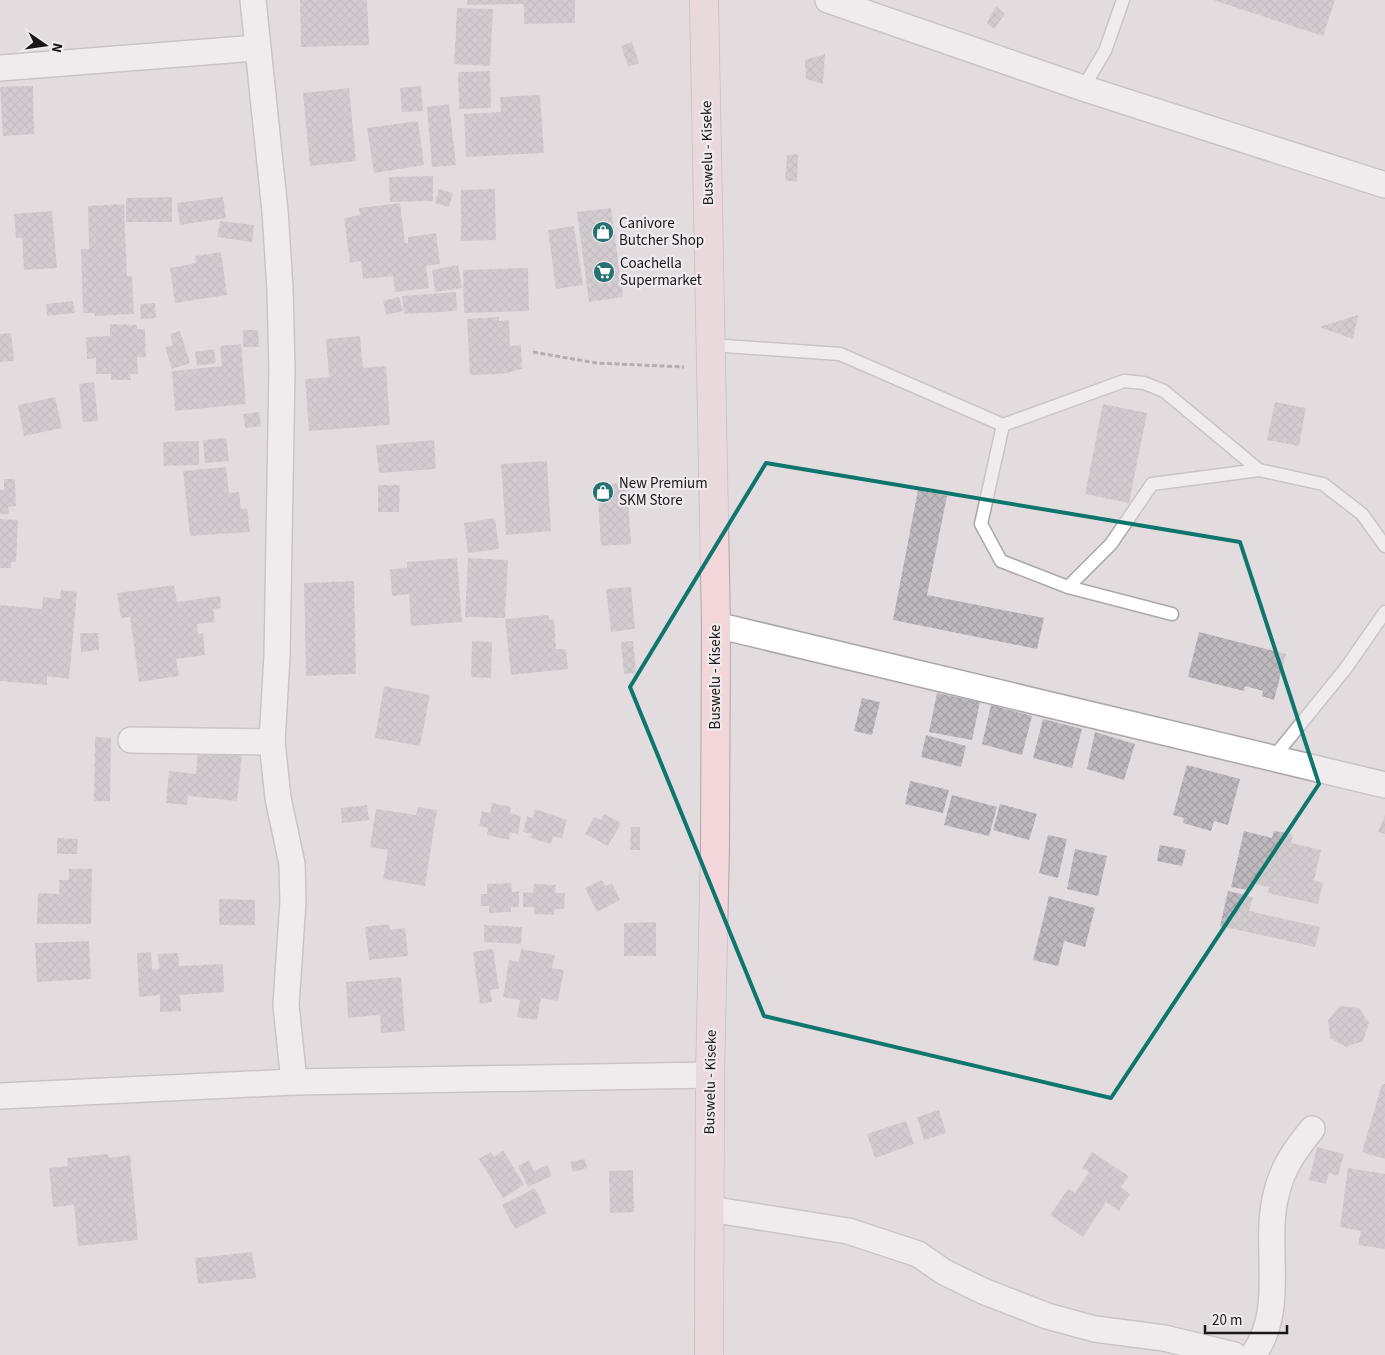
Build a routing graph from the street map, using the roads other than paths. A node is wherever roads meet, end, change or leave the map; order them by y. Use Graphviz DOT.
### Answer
graph roads {
  1 [pos="253,0"];
  2 [pos="704,0"];
  3 [pos="828,0"];
  4 [pos="1123,0"];
  5 [pos="257,48"];
  6 [pos="0,68"];
  7 [pos="1083,88"];
  8 [pos="1385,185"];
  9 [pos="712,357"];
  10 [pos="1003,425"];
  11 [pos="1259,470"];
  12 [pos="1385,546"];
  13 [pos="1068,587"];
  14 [pos="1385,612"];
  15 [pos="1172,614"];
  16 [pos="716,626"];
  17 [pos="131,740"];
  18 [pos="272,742"];
  19 [pos="1272,758"];
  20 [pos="1385,785"];
  21 [pos="710,1075"];
  22 [pos="294,1082"];
  23 [pos="0,1096"];
  24 [pos="1312,1129"];
  25 [pos="709,1209"];
  26 [pos="709,1355"];
  27 [pos="1234,1355"];
  28 [pos="1253,1355"];
  1 -- 5 [label="street"];
  2 -- 9 [label="main road, Buswelu - Kiseke"];
  3 -- 7 [label="street"];
  4 -- 7 [label="lane"];
  5 -- 6 [label="street"];
  5 -- 18 [label="street"];
  7 -- 8 [label="street"];
  9 -- 10 [label="lane"];
  9 -- 16 [label="main road, Buswelu - Kiseke"];
  10 -- 11 [label="lane"];
  10 -- 13 [label="lane"];
  11 -- 12 [label="lane"];
  11 -- 13 [label="lane"];
  13 -- 15 [label="lane"];
  14 -- 19 [label="lane"];
  16 -- 19 [label="street"];
  16 -- 21 [label="main road, Buswelu - Kiseke"];
  17 -- 18 [label="street"];
  18 -- 22 [label="street"];
  19 -- 20 [label="street"];
  21 -- 22 [label="street"];
  21 -- 25 [label="main road, Buswelu - Kiseke"];
  22 -- 23 [label="street"];
  24 -- 28 [label="street"];
  25 -- 26 [label="main road, Buswelu - Kiseke"];
  25 -- 27 [label="street"];
}
